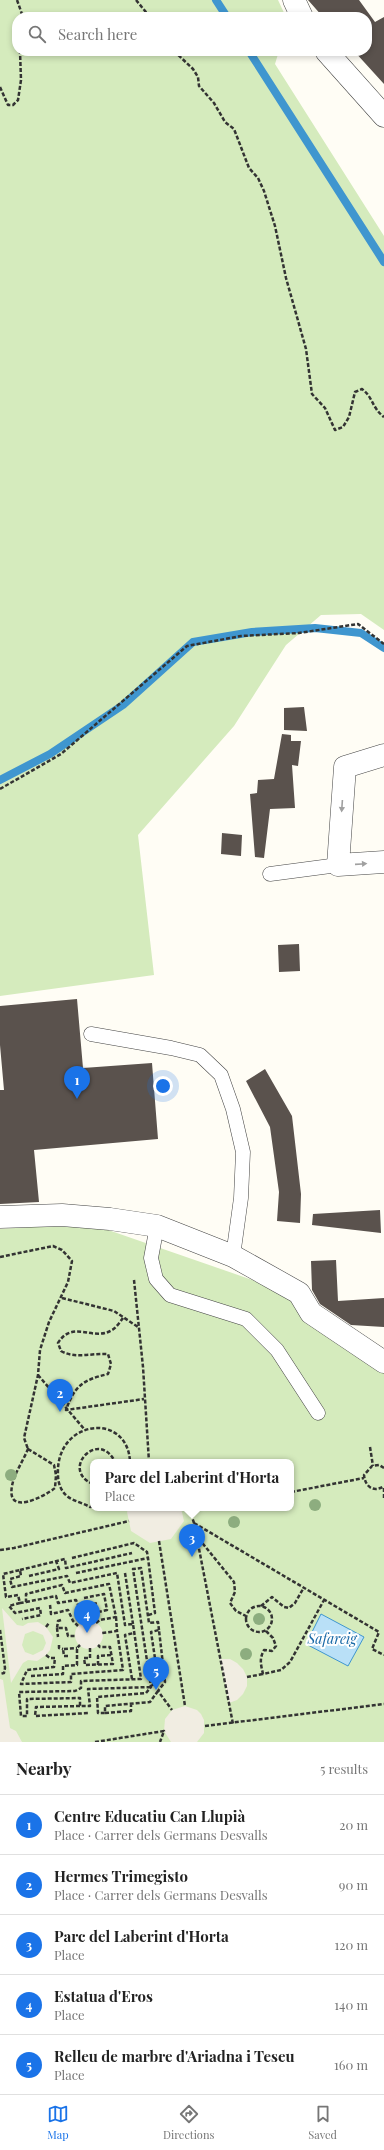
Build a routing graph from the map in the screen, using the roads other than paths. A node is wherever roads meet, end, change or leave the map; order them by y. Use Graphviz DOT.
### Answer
graph roads {
  1 [pos="294,0"];
  2 [pos="300,12"];
  3 [pos="330,56"];
  4 [pos="384,116"];
  5 [pos="384,756"];
  6 [pos="384,862"];
  7 [pos="338,865"];
  8 [pos="270,874"];
  9 [pos="91,1034"];
  10 [pos="0,1217"];
  11 [pos="157,1226"];
  12 [pos="233,1256"];
  13 [pos="384,1362"];
  14 [pos="318,1413"];
  1 -- 2 [label="street"];
  3 -- 4 [label="street"];
  5 -- 7 [label="street, one-way"];
  7 -- 6 [label="street, one-way"];
  7 -- 8 [label="lane"];
  9 -- 12 [label="lane"];
  10 -- 11 [label="street"];
  11 -- 12 [label="street"];
  11 -- 14 [label="lane"];
  12 -- 13 [label="street"];
}
